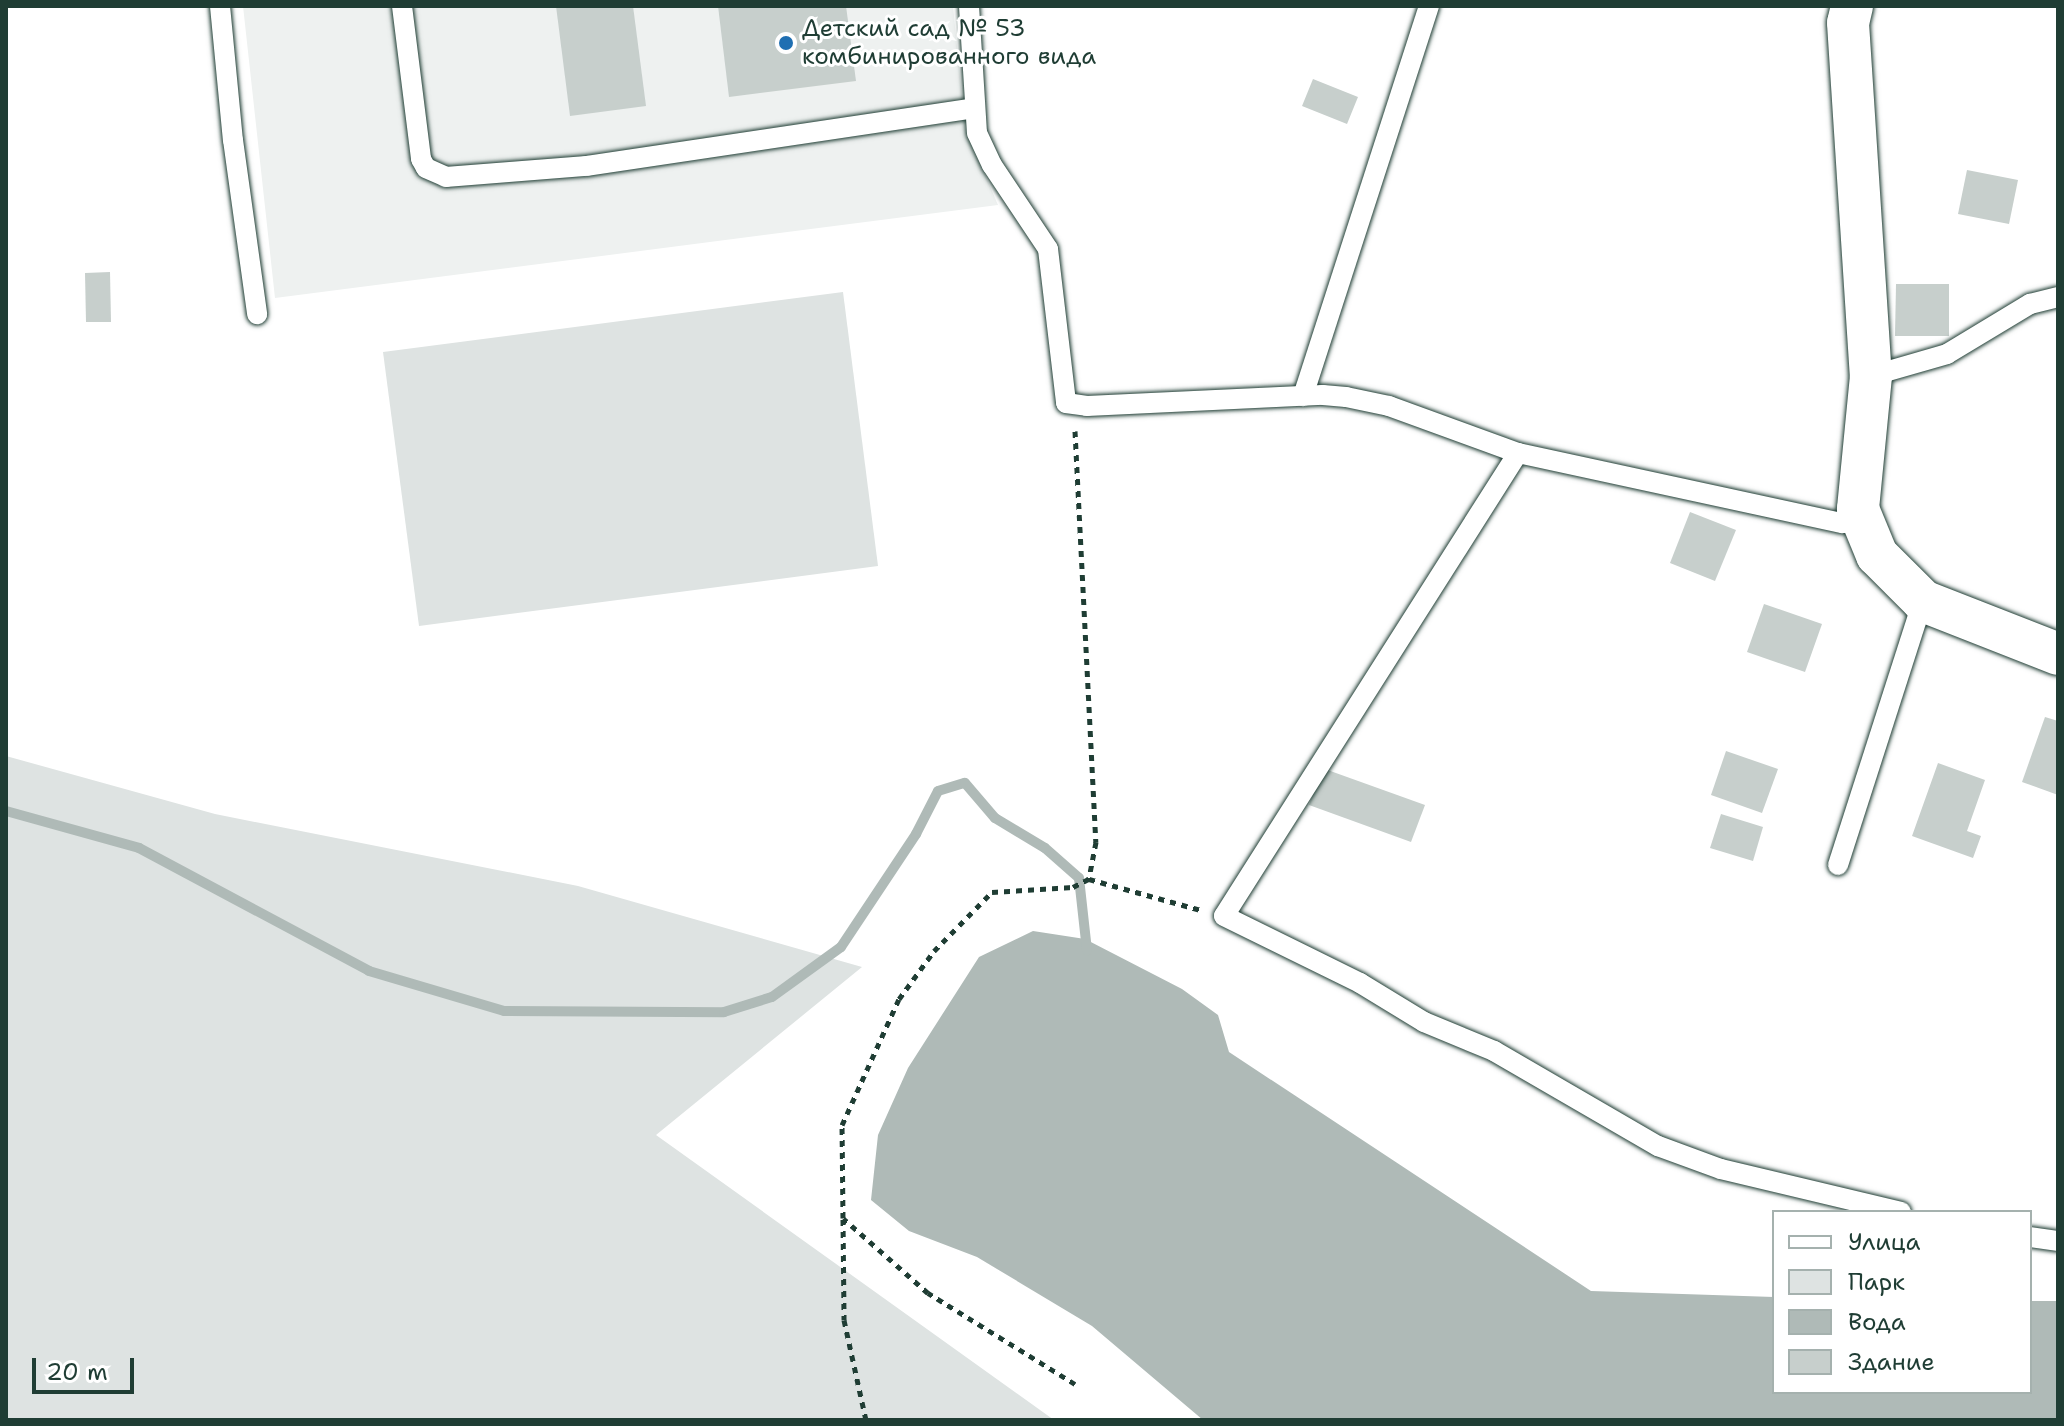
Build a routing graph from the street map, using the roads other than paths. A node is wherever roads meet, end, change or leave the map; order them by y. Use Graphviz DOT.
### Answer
graph roads {
  1 [pos="220,6"];
  2 [pos="402,6"];
  3 [pos="969,6"];
  4 [pos="1429,6"];
  5 [pos="1852,6"];
  6 [pos="975,108"];
  7 [pos="2058,297"];
  8 [pos="257,314"];
  9 [pos="1871,376"];
  10 [pos="1303,396"];
  11 [pos="1518,453"];
  12 [pos="1863,522"];
  13 [pos="1923,601"];
  14 [pos="2058,654"];
  15 [pos="1838,865"];
  16 [pos="1893,1210"];
  17 [pos="2032,1237"];
  18 [pos="2058,1241"];
  1 -- 8 [label="lane"];
  2 -- 6 [label="lane"];
  3 -- 6 [label="lane"];
  4 -- 10 [label="lane"];
  5 -- 9 [label="street"];
  6 -- 10 [label="lane"];
  7 -- 9 [label="lane"];
  9 -- 12 [label="street"];
  10 -- 11 [label="lane"];
  11 -- 12 [label="lane"];
  11 -- 16 [label="lane"];
  12 -- 13 [label="street"];
  13 -- 14 [label="street"];
  13 -- 15 [label="lane"];
  17 -- 18 [label="lane"];
}
